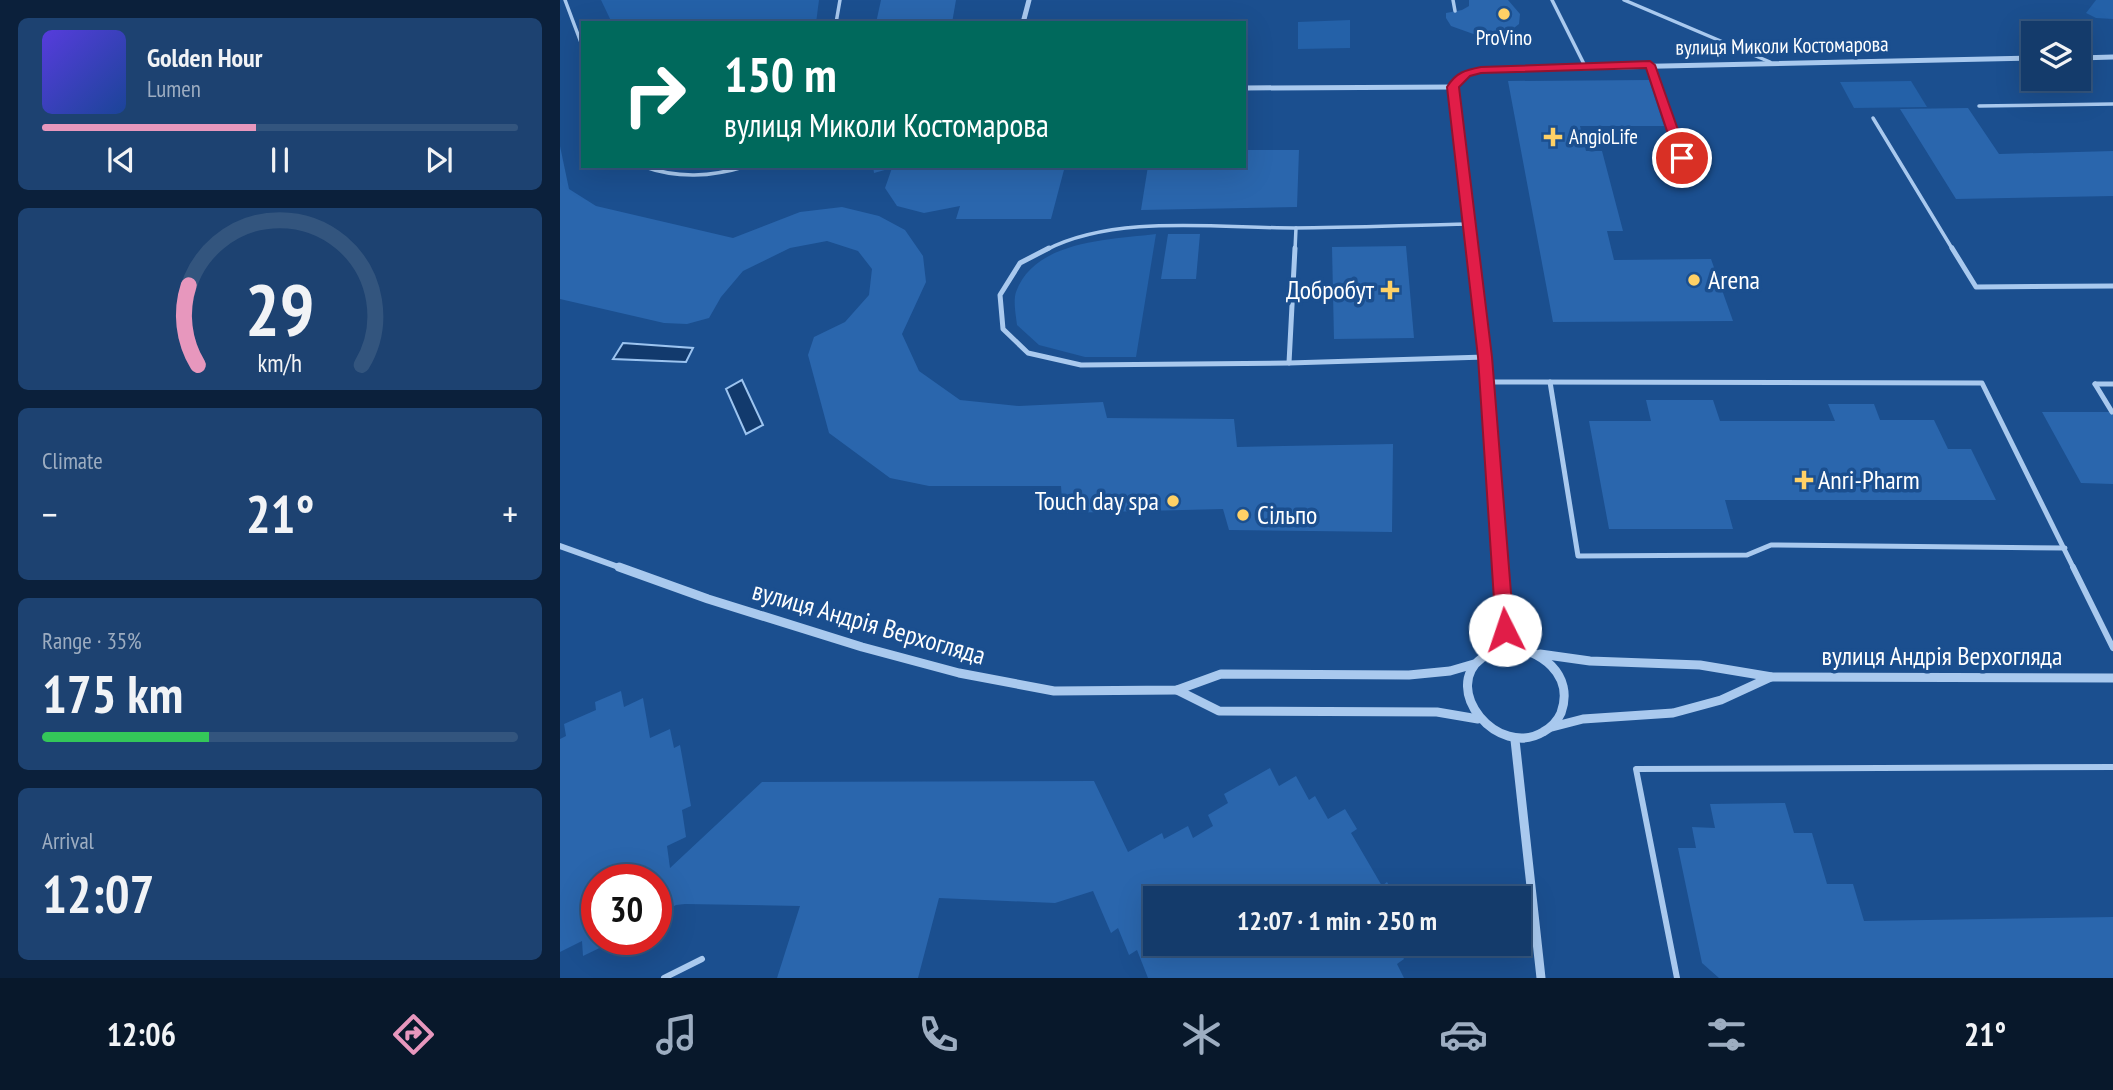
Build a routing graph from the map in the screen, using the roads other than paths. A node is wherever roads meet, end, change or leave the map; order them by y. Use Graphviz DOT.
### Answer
graph roads {
  1 [pos="565,0"];
  2 [pos="839,0"];
  3 [pos="1029,0"];
  4 [pos="1453,0"];
  5 [pos="1552,0"];
  6 [pos="1624,0"];
  7 [pos="1455,11"];
  8 [pos="836,21"];
  9 [pos="1024,21"];
  10 [pos="581,43"];
  11 [pos="2113,57"];
  12 [pos="2021,58"];
  13 [pos="2091,58"];
  14 [pos="1770,62"];
  15 [pos="1650,65"];
  16 [pos="1585,66"];
  17 [pos="1453,87"];
  18 [pos="1246,88"];
  19 [pos="2113,104"];
  20 [pos="1979,106"];
  21 [pos="1873,118"];
  22 [pos="1682,158"];
  23 [pos="648,168"];
  24 [pos="741,168"];
  25 [pos="1470,225"];
  26 [pos="1296,228"];
  27 [pos="2113,286"];
  28 [pos="1485,357"];
  29 [pos="1289,363"];
  30 [pos="1487,382"];
  31 [pos="1550,382"];
  32 [pos="2113,384"];
  33 [pos="2112,412"];
  34 [pos="560,546"];
  35 [pos="2065,548"];
  36 [pos="1506,646"];
  37 [pos="2113,648"];
  38 [pos="1539,654"];
  39 [pos="1474,664"];
  40 [pos="1772,677"];
  41 [pos="2113,678"];
  42 [pos="1177,690"];
  43 [pos="1478,719"];
  44 [pos="1552,727"];
  45 [pos="1515,740"];
  46 [pos="2113,767"];
  47 [pos="702,959"];
  48 [pos="664,978"];
  49 [pos="1541,978"];
  50 [pos="1677,978"];
  1 -- 10 [label="lane"];
  2 -- 8 [label="lane"];
  3 -- 9 [label="street"];
  4 -- 7 [label="lane"];
  5 -- 16 [label="lane"];
  6 -- 14 [label="lane"];
  11 -- 13 [label="street"];
  12 -- 14 [label="street, вулиця Миколи Костомарова"];
  14 -- 15 [label="street, вулиця Миколи Костомарова"];
  15 -- 16 [label="street, вулиця Миколи Костомарова"];
  15 -- 22 [label="lane"];
  16 -- 17 [label="street, вулиця Миколи Костомарова"];
  17 -- 18 [label="street"];
  17 -- 25 [label="street"];
  19 -- 20 [label="lane"];
  21 -- 27 [label="lane"];
  23 -- 24 [label="lane"];
  25 -- 26 [label="lane"];
  25 -- 28 [label="street"];
  26 -- 29 [label="lane"];
  26 -- 29 [label="lane"];
  28 -- 29 [label="lane"];
  28 -- 30 [label="street"];
  30 -- 31 [label="lane"];
  30 -- 36 [label="street"];
  31 -- 35 [label="lane"];
  31 -- 35 [label="lane"];
  32 -- 33 [label="lane"];
  34 -- 42 [label="street, вулиця Андрія Верхогляда"];
  35 -- 37 [label="lane"];
  36 -- 38 [label="street"];
  36 -- 39 [label="street"];
  38 -- 40 [label="street, вулиця Андрія Верхогляда"];
  38 -- 44 [label="street"];
  39 -- 42 [label="street, вулиця Андрія Верхогляда"];
  39 -- 43 [label="street"];
  40 -- 41 [label="street, вулиця Андрія Верхогляда"];
  40 -- 44 [label="street, вулиця Андрія Верхогляда"];
  42 -- 43 [label="street, вулиця Андрія Верхогляда"];
  43 -- 45 [label="street"];
  44 -- 45 [label="street"];
  45 -- 49 [label="street"];
  46 -- 50 [label="lane"];
  47 -- 48 [label="lane"];
}
